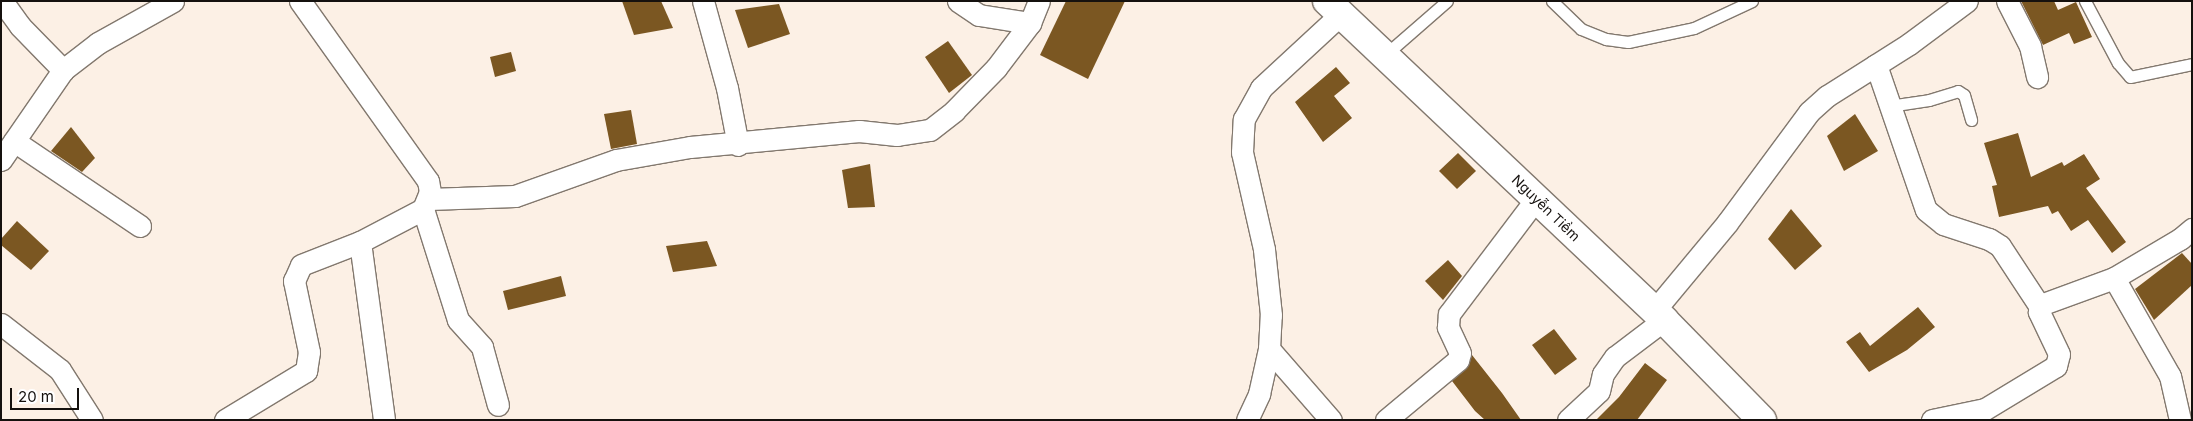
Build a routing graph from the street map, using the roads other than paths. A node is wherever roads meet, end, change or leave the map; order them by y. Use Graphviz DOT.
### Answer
graph roads {
  1 [pos="2,1"];
  2 [pos="173,1"];
  3 [pos="300,1"];
  4 [pos="704,1"];
  5 [pos="958,1"];
  6 [pos="1039,1"];
  7 [pos="1447,1"];
  8 [pos="1552,1"];
  9 [pos="1752,1"];
  10 [pos="1967,1"];
  11 [pos="2007,1"];
  12 [pos="2085,1"];
  13 [pos="1334,8"];
  14 [pos="1030,23"];
  15 [pos="1385,55"];
  16 [pos="2192,64"];
  17 [pos="1876,65"];
  18 [pos="63,70"];
  19 [pos="2037,77"];
  20 [pos="1889,106"];
  21 [pos="1971,120"];
  22 [pos="14,141"];
  23 [pos="738,145"];
  24 [pos="1,160"];
  25 [pos="1536,199"];
  26 [pos="426,204"];
  27 [pos="140,226"];
  28 [pos="2192,229"];
  29 [pos="360,242"];
  30 [pos="2114,278"];
  31 [pos="2040,307"];
  32 [pos="1659,316"];
  33 [pos="1,324"];
  34 [pos="1269,350"];
  35 [pos="498,405"];
  36 [pos="92,420"];
  37 [pos="225,420"];
  38 [pos="384,420"];
  39 [pos="1247,420"];
  40 [pos="1332,420"];
  41 [pos="1386,420"];
  42 [pos="1568,420"];
  43 [pos="1762,420"];
  44 [pos="1932,420"];
  45 [pos="2180,420"];
  1 -- 18 [label="street"];
  2 -- 18 [label="street"];
  3 -- 26 [label="street"];
  4 -- 23 [label="street"];
  5 -- 14 [label="street"];
  6 -- 14 [label="street"];
  7 -- 15 [label="lane"];
  8 -- 9 [label="lane"];
  10 -- 17 [label="street"];
  11 -- 19 [label="street"];
  12 -- 16 [label="lane"];
  13 -- 15 [label="street, Nguyễn Tiềm"];
  13 -- 34 [label="street"];
  14 -- 23 [label="street"];
  15 -- 25 [label="street, Nguyễn Tiềm"];
  17 -- 20 [label="street"];
  17 -- 32 [label="street"];
  18 -- 22 [label="street"];
  20 -- 21 [label="lane"];
  20 -- 31 [label="street"];
  22 -- 24 [label="street"];
  22 -- 27 [label="street"];
  23 -- 26 [label="street"];
  25 -- 32 [label="street, Nguyễn Tiềm"];
  25 -- 41 [label="street"];
  26 -- 29 [label="street"];
  26 -- 35 [label="street"];
  28 -- 30 [label="street"];
  29 -- 37 [label="street"];
  29 -- 38 [label="street"];
  30 -- 31 [label="street"];
  30 -- 45 [label="street"];
  31 -- 44 [label="street"];
  32 -- 42 [label="street"];
  32 -- 43 [label="street, Nguyễn Tiềm"];
  33 -- 36 [label="street"];
  34 -- 39 [label="street"];
  34 -- 40 [label="street"];
}
